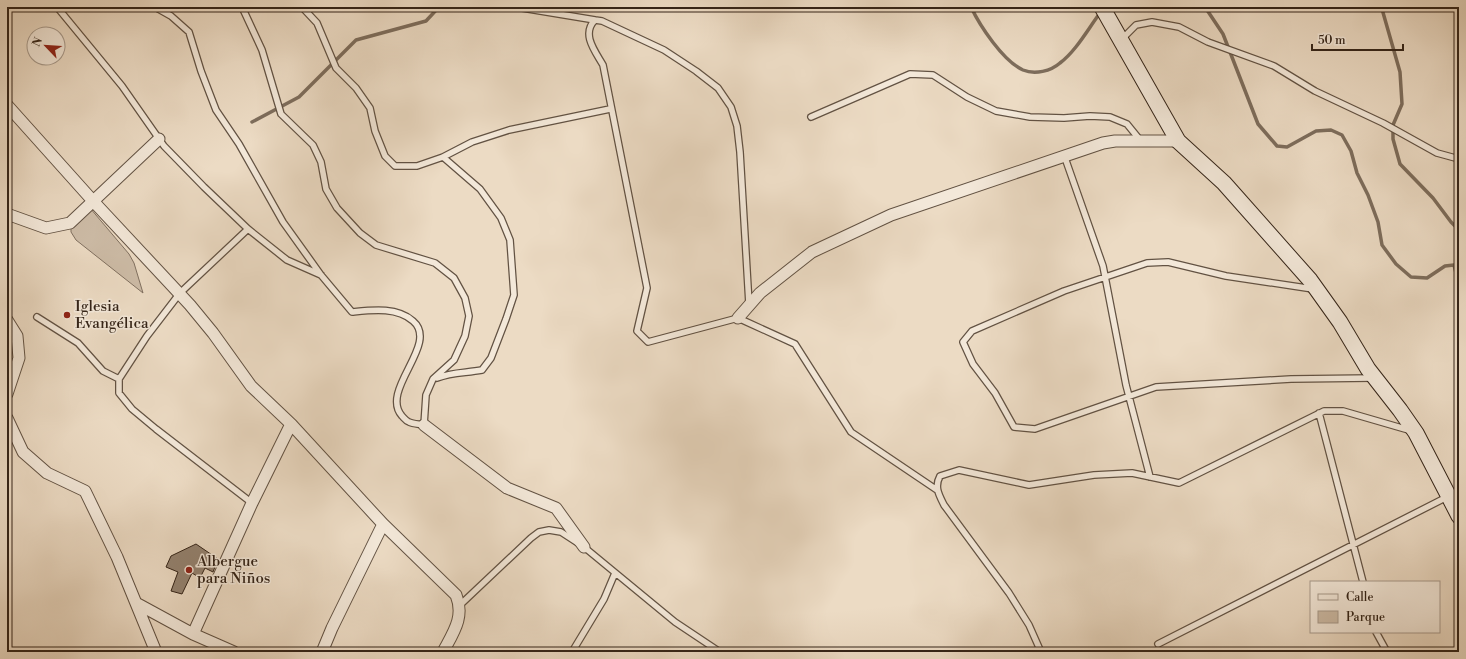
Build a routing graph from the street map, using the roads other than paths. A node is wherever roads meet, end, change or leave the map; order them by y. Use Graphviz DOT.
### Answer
graph roads {
  1 [pos="57,7"];
  2 [pos="155,7"];
  3 [pos="242,7"];
  4 [pos="302,7"];
  5 [pos="516,7"];
  6 [pos="1102,7"];
  7 [pos="595,20"];
  8 [pos="1121,40"];
  9 [pos="7,105"];
  10 [pos="610,109"];
  11 [pos="811,117"];
  12 [pos="159,139"];
  13 [pos="1141,141"];
  14 [pos="1178,142"];
  15 [pos="1064,155"];
  16 [pos="443,157"];
  17 [pos="1459,159"];
  18 [pos="93,201"];
  19 [pos="7,214"];
  20 [pos="248,228"];
  21 [pos="321,275"];
  22 [pos="1105,277"];
  23 [pos="1317,290"];
  24 [pos="180,293"];
  25 [pos="749,304"];
  26 [pos="37,317"];
  27 [pos="738,318"];
  28 [pos="7,320"];
  29 [pos="1376,378"];
  30 [pos="119,379"];
  31 [pos="433,379"];
  32 [pos="7,394"];
  33 [pos="1129,396"];
  34 [pos="1319,413"];
  35 [pos="7,418"];
  36 [pos="291,424"];
  37 [pos="424,425"];
  38 [pos="1416,433"];
  39 [pos="1150,476"];
  40 [pos="937,490"];
  41 [pos="1449,496"];
  42 [pos="252,503"];
  43 [pos="1459,516"];
  44 [pos="383,524"];
  45 [pos="1353,544"];
  46 [pos="584,547"];
  47 [pos="615,573"];
  48 [pos="1363,581"];
  49 [pos="136,603"];
  50 [pos="460,605"];
  51 [pos="1377,633"];
  52 [pos="193,634"];
  53 [pos="1158,644"];
  54 [pos="709,645"];
  55 [pos="156,652"];
  56 [pos="234,652"];
  57 [pos="322,652"];
  58 [pos="444,652"];
  59 [pos="572,652"];
  60 [pos="706,652"];
  61 [pos="720,652"];
  62 [pos="1041,652"];
  63 [pos="1388,652"];
  1 -- 12 [label="lane"];
  2 -- 21 [label="lane"];
  3 -- 31 [label="lane"];
  4 -- 16 [label="lane"];
  5 -- 7 [label="lane"];
  6 -- 8 [label="street"];
  7 -- 10 [label="lane"];
  7 -- 25 [label="lane"];
  8 -- 14 [label="street"];
  8 -- 17 [label="lane"];
  9 -- 18 [label="street"];
  10 -- 16 [label="lane"];
  10 -- 27 [label="lane"];
  11 -- 13 [label="lane"];
  12 -- 18 [label="street"];
  12 -- 20 [label="lane"];
  13 -- 14 [label="street"];
  13 -- 15 [label="street"];
  14 -- 23 [label="street"];
  15 -- 22 [label="lane"];
  15 -- 25 [label="street"];
  16 -- 31 [label="lane"];
  18 -- 19 [label="street"];
  18 -- 24 [label="street"];
  20 -- 21 [label="lane"];
  20 -- 24 [label="lane"];
  21 -- 37 [label="lane"];
  22 -- 23 [label="lane"];
  22 -- 33 [label="lane"];
  22 -- 33 [label="lane"];
  23 -- 29 [label="street"];
  24 -- 30 [label="lane"];
  24 -- 36 [label="street"];
  25 -- 27 [label="street"];
  26 -- 30 [label="lane"];
  27 -- 40 [label="lane"];
  28 -- 32 [label="street"];
  29 -- 33 [label="lane"];
  29 -- 38 [label="street"];
  30 -- 42 [label="lane"];
  31 -- 37 [label="lane"];
  33 -- 39 [label="lane"];
  34 -- 38 [label="lane"];
  34 -- 39 [label="lane"];
  34 -- 45 [label="lane"];
  35 -- 49 [label="street"];
  36 -- 42 [label="street"];
  36 -- 44 [label="street"];
  37 -- 46 [label="street"];
  38 -- 41 [label="street"];
  39 -- 40 [label="lane"];
  40 -- 62 [label="lane"];
  41 -- 43 [label="street"];
  41 -- 45 [label="lane"];
  42 -- 52 [label="street"];
  44 -- 50 [label="street"];
  44 -- 57 [label="street"];
  45 -- 48 [label="lane"];
  45 -- 53 [label="lane"];
  46 -- 47 [label="lane"];
  46 -- 50 [label="lane"];
  47 -- 54 [label="lane"];
  47 -- 59 [label="lane"];
  49 -- 52 [label="street"];
  49 -- 55 [label="street"];
  50 -- 58 [label="street"];
  51 -- 63 [label="lane"];
  52 -- 56 [label="street"];
  54 -- 60 [label="lane"];
  54 -- 61 [label="lane"];
}
